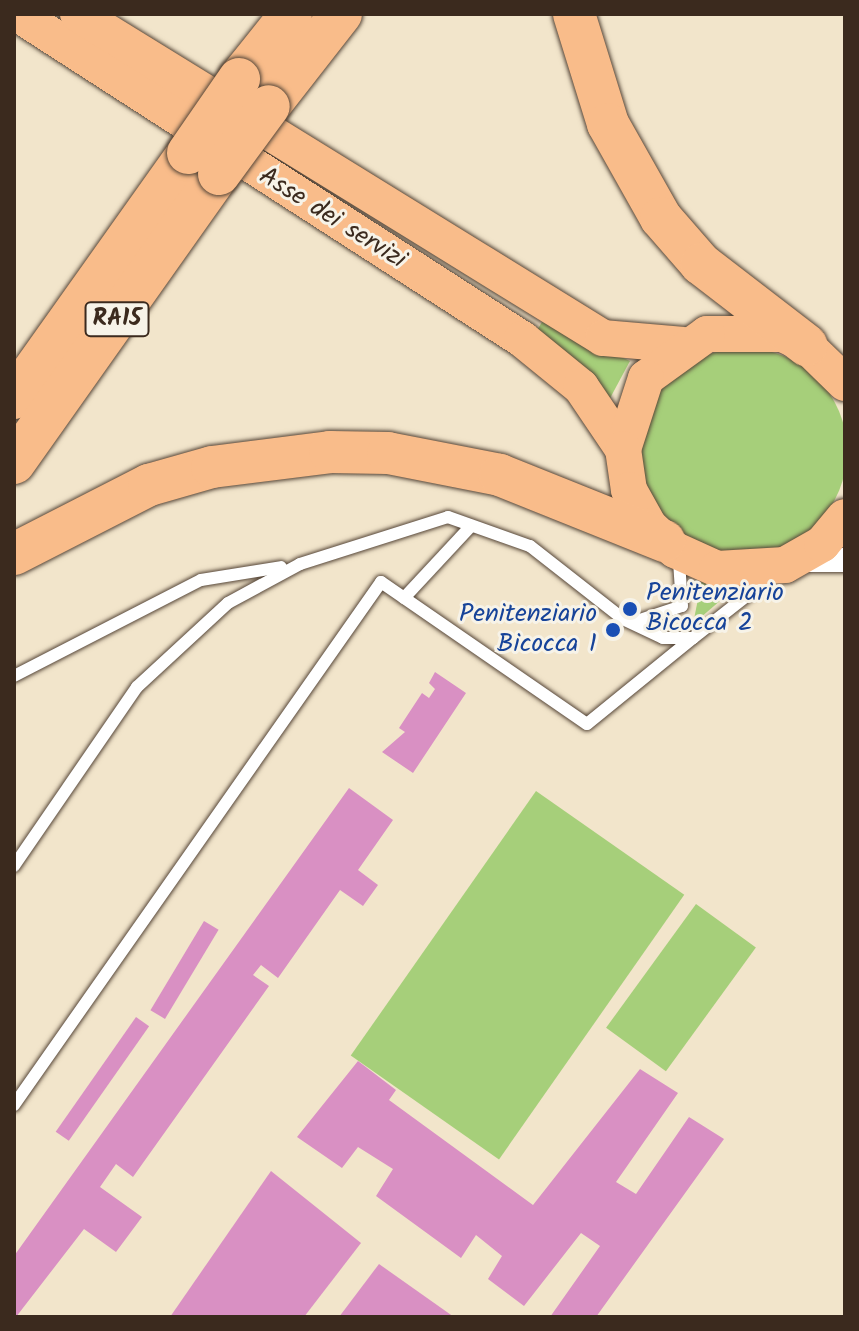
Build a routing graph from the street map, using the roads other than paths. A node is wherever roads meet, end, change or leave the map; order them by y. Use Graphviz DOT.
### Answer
graph roads {
  1 [pos="18,14"];
  2 [pos="78,14"];
  3 [pos="291,14"];
  4 [pos="341,14"];
  5 [pos="574,14"];
  6 [pos="254,92"];
  7 [pos="203,164"];
  8 [pos="683,345"];
  9 [pos="806,345"];
  10 [pos="845,383"];
  11 [pos="14,398"];
  12 [pos="623,449"];
  13 [pos="14,463"];
  14 [pos="845,517"];
  15 [pos="471,526"];
  16 [pos="669,546"];
  17 [pos="14,554"];
  18 [pos="845,560"];
  19 [pos="791,562"];
  20 [pos="300,564"];
  21 [pos="404,598"];
  22 [pos="623,619"];
  23 [pos="693,638"];
  24 [pos="14,676"];
  25 [pos="14,866"];
  26 [pos="14,1105"];
  1 -- 12 [label="main road, Asse dei servizi"];
  2 -- 8 [label="main road, Asse dei servizi"];
  3 -- 6 [label="highway"];
  4 -- 6 [label="highway"];
  5 -- 9 [label="highway"];
  6 -- 7 [label="highway, bridge"];
  7 -- 11 [label="highway, RA15"];
  7 -- 13 [label="highway, RA15"];
  8 -- 9 [label="main road"];
  8 -- 12 [label="main road"];
  9 -- 10 [label="main road"];
  12 -- 16 [label="main road"];
  14 -- 19 [label="main road"];
  15 -- 20 [label="lane"];
  15 -- 21 [label="lane"];
  15 -- 22 [label="lane"];
  16 -- 17 [label="highway"];
  16 -- 19 [label="main road"];
  16 -- 22 [label="lane"];
  18 -- 19 [label="street"];
  19 -- 23 [label="lane"];
  20 -- 24 [label="lane"];
  20 -- 25 [label="lane"];
  21 -- 23 [label="lane"];
  21 -- 26 [label="lane"];
  22 -- 23 [label="lane"];
}
